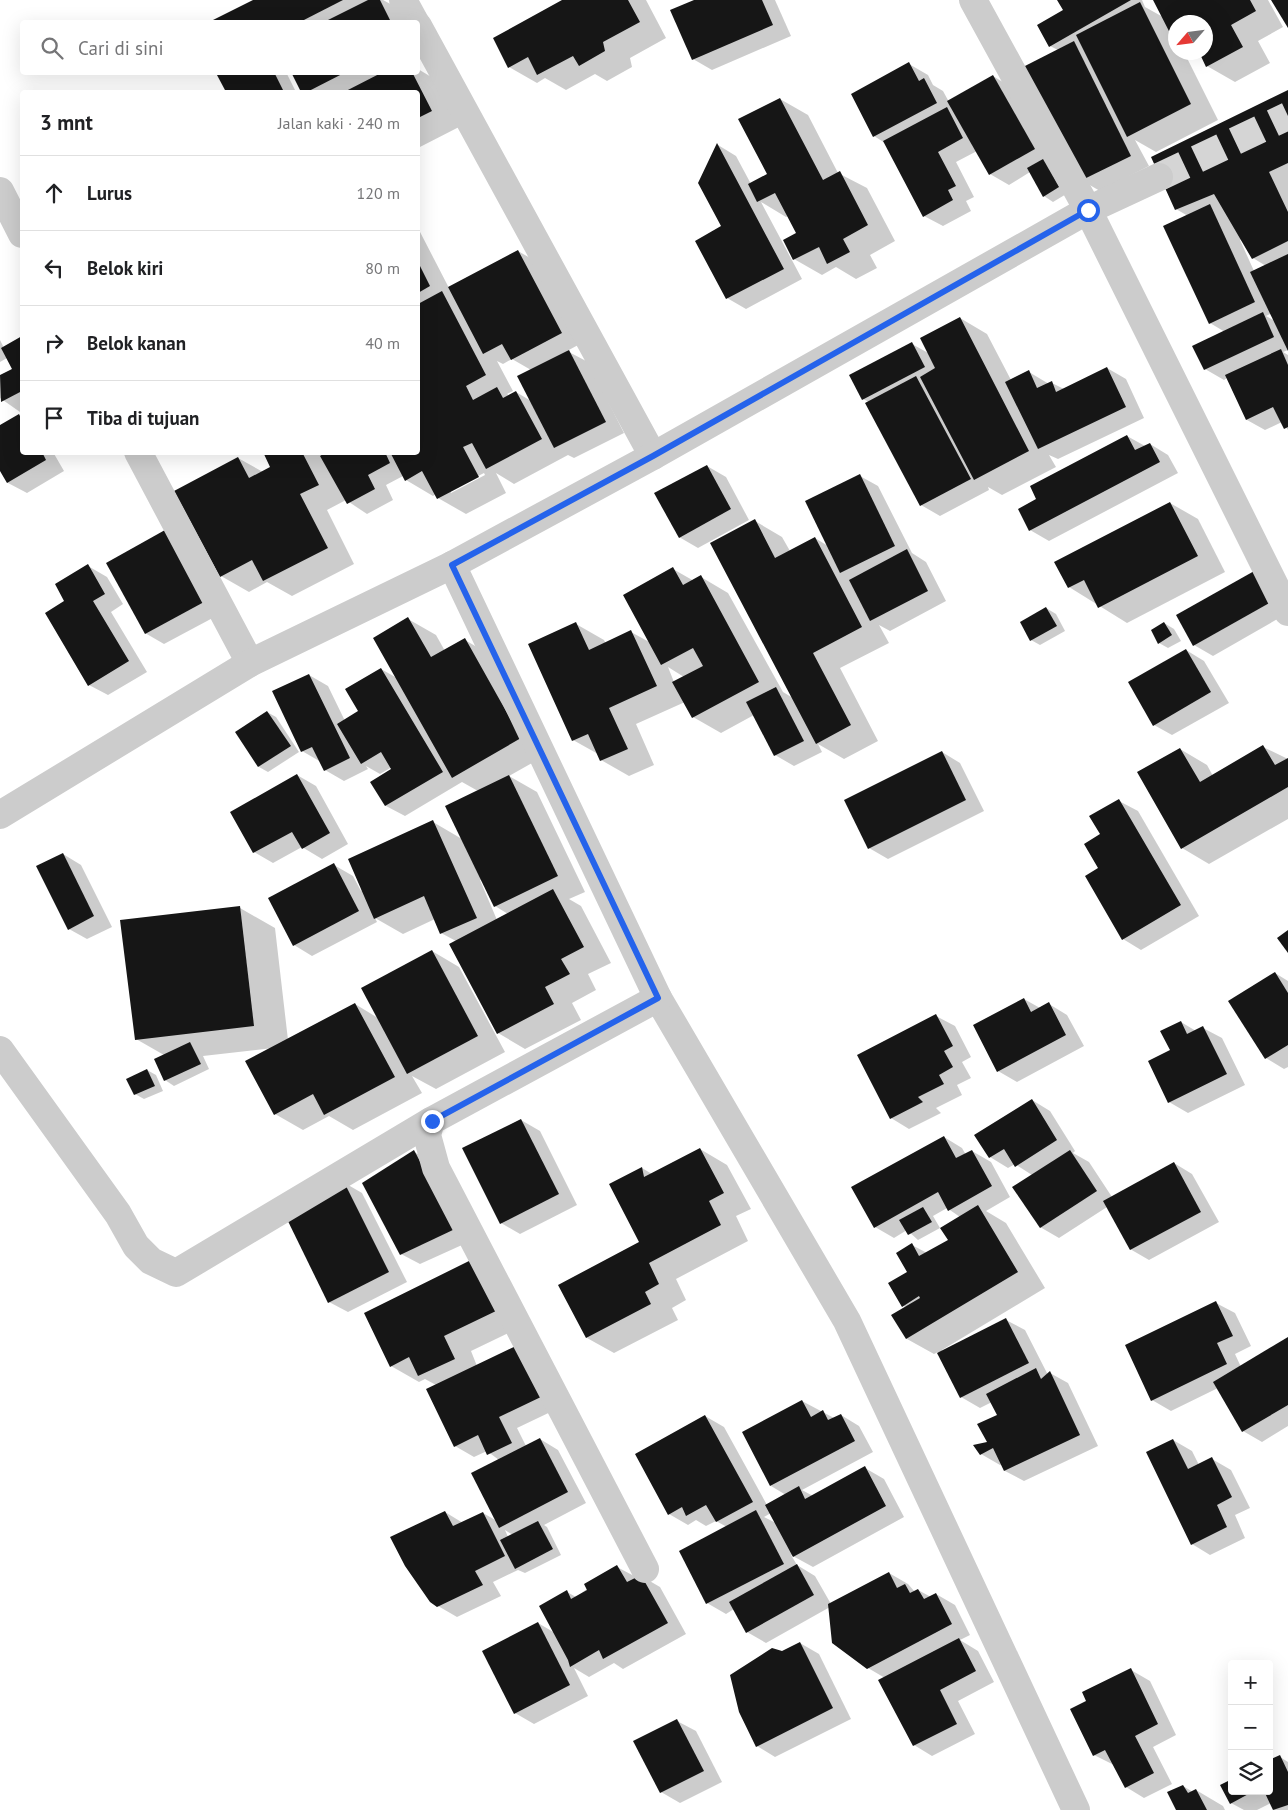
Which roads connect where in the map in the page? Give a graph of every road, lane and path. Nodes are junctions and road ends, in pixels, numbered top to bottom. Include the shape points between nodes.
1 (403, 0) edge
2 (973, 0) edge
3 (414, 20) edge
4 (420, 30) edge
5 (1160, 177) tunnel mouth
6 (0, 192) edge
7 (1088, 210) junction
8 (20, 230) edge
9 (140, 455) edge
10 (653, 456) junction
11 (452, 565) junction
12 (1288, 612) edge
13 (250, 663) junction
14 (0, 815) edge
15 (658, 998) junction
16 (0, 1050) edge
17 (432, 1121) junction
18 (645, 1569) dead end
19 (1076, 1810) edge

1 - 3 street
2 - 7 street
4 - 10 street
5 - 7 street
6 - 8 street
7 - 10 street
7 - 12 street
9 - 13 street
10 - 11 street
11 - 13 street
11 - 15 street
13 - 14 street
15 - 17 street
15 - 19 street via 847,1321
16 - 17 street via 118,1214 136,1246 151,1261 176,1273
17 - 18 street via 427,1135 436,1168

